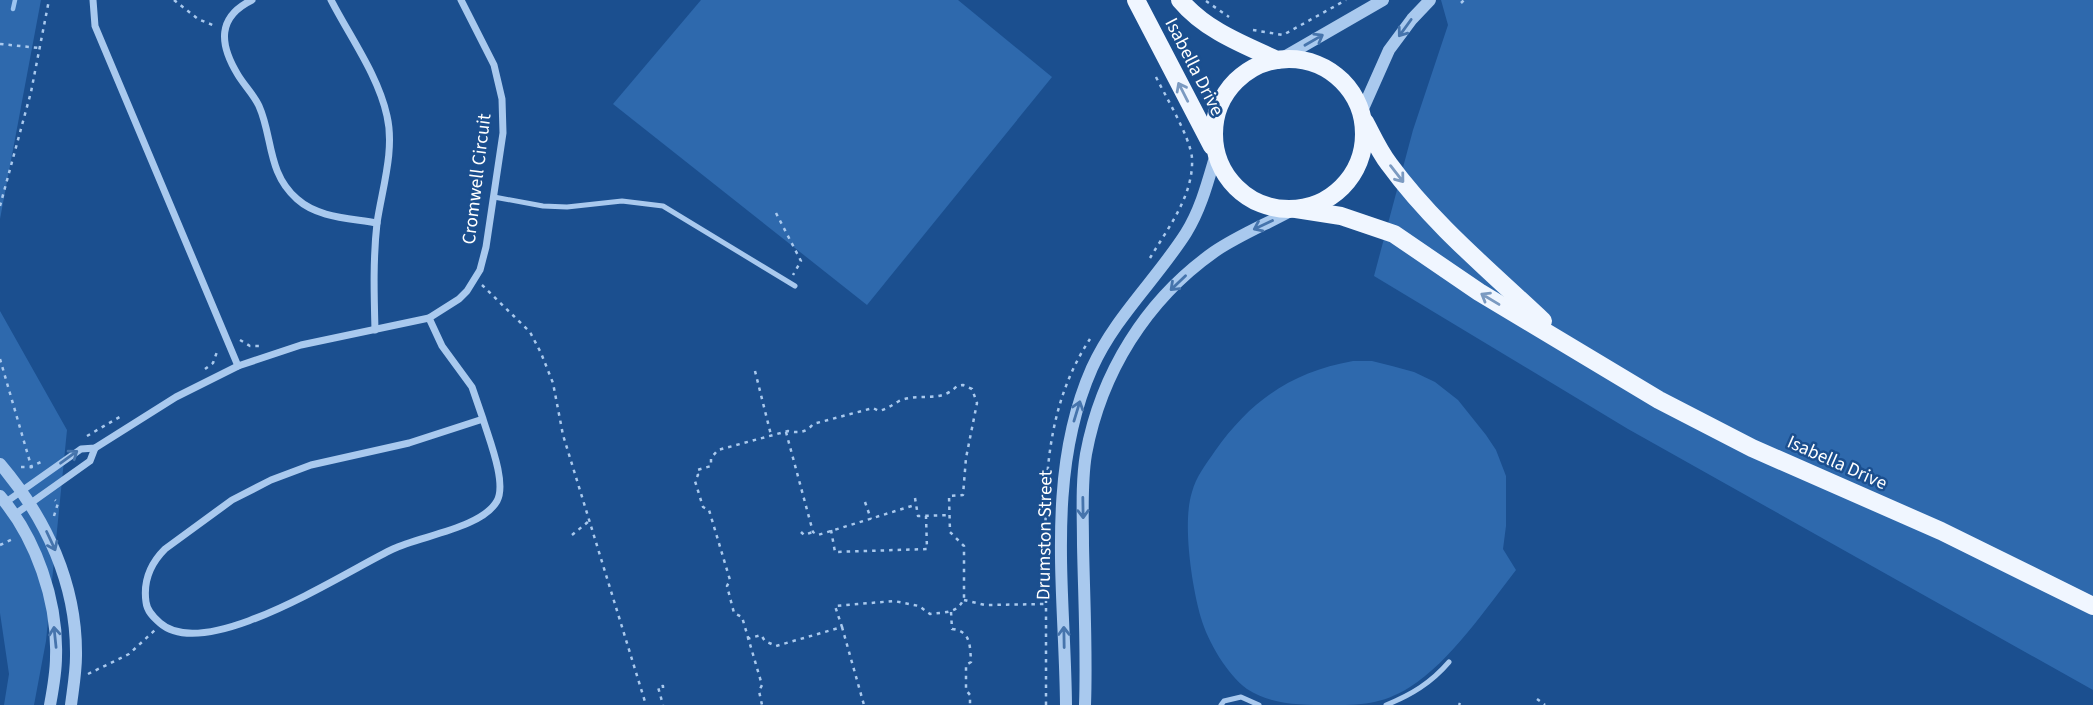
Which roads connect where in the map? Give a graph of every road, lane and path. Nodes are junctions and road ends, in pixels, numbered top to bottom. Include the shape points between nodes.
1 (49, 0) edge
2 (93, 0) edge
3 (174, 0) edge
4 (252, 0) edge
5 (331, 0) edge
6 (461, 0) edge
7 (1136, 0) edge
8 (1180, 0) edge
9 (1205, 0) edge
10 (1346, 0) edge
11 (1383, 0) edge
12 (1430, 0) edge
13 (1233, 20) dead end
14 (225, 30) junction
15 (1250, 30) dead end
16 (0, 44) edge
17 (40, 48) junction
18 (1278, 60) junction
19 (1149, 63) dead end
20 (1361, 114) junction
21 (1216, 153) junction
22 (494, 197) junction
23 (0, 206) edge
24 (1295, 209) junction
25 (776, 213) dead end
26 (377, 223) junction
27 (1149, 259) dead end
28 (481, 284) dead end
29 (792, 284) joint
30 (429, 318) junction
31 (375, 330) junction
32 (1096, 330) dead end
33 (237, 335) dead end
34 (217, 343) dead end
35 (270, 343) dead end
36 (1570, 346) junction
37 (0, 359) edge
38 (1076, 360) dead end
39 (238, 366) junction
40 (755, 371) dead end
41 (196, 374) dead end
42 (125, 414) dead end
43 (483, 419) junction
44 (786, 432) junction
45 (771, 436) junction
46 (77, 442) dead end
47 (95, 448) junction
48 (40, 463) dead end
49 (0, 464) edge
50 (16, 464) dead end
51 (30, 467) junction
52 (22, 490) junction
53 (915, 498) dead end
54 (3, 499) edge
55 (865, 502) dead end
56 (30, 504) junction
57 (915, 505) junction
58 (14, 515) junction
59 (950, 515) junction
60 (926, 516) junction
61 (871, 519) junction
62 (589, 521) junction
63 (831, 530) junction
64 (801, 532) dead end
65 (813, 532) junction
66 (572, 535) dead end
67 (1046, 573) dead end
68 (964, 600) junction
69 (1046, 604) junction
70 (2093, 606) edge
71 (951, 612) junction
72 (160, 624) junction
73 (842, 627) junction
74 (747, 639) junction
75 (1450, 662) dead end
76 (85, 674) dead end
77 (663, 688) dead end
78 (1537, 699) dead end
79 (50, 705) edge
80 (71, 705) edge
81 (646, 705) edge
82 (663, 705) edge
83 (762, 705) edge
84 (864, 705) edge
85 (970, 705) edge
86 (1046, 705) edge
87 (1066, 705) edge
88 (1085, 705) edge
89 (1221, 705) edge
90 (1259, 705) edge
91 (1386, 705) edge
92 (1545, 705) edge

1 - 17 path
2 - 39 street via 95,26
3 - 14 path via 198,19
4 - 14 street via 238,6
5 - 26 street via 381,93 388,119 389,146
6 - 22 street, Cromwell Circuit via 494,65 502,99 503,133
21 -> 7 main road, Isabella Drive
8 - 18 main road, Isabella Drive via 1228,38
9 - 13 path
10 - 15 path via 1283,35
18 -> 11 street
12 -> 20 street via 1388,50
14 - 26 street via 236,73 259,106 282,182 316,211
16 - 17 path
17 - 23 path
18 - 20 main road via 1309,62 1332,73 1350,92
18 - 21 main road via 1247,72 1228,90 1216,114
19 - 27 path via 1192,157 1185,195
20 - 24 main road via 1361,154 1350,178 1332,196
20 -> 36 main road, Isabella Drive via 1387,162 1417,199
21 - 24 main road via 1227,178 1247,197 1270,207
87 -> 21 street, Drumston Street via 1061,502 1065,456 1076,411 1112,330 1187,231
22 - 29 lane via 542,206 622,201 663,206
22 - 30 street, Cromwell Circuit via 480,270 459,299
36 -> 24 main road, Isabella Drive via 1394,234 1341,216
24 -> 88 street, Drumston Street via 1244,234 1189,271 1144,320 1110,376 1086,456
25 - 29 path via 801,261
26 - 31 street
28 - 62 path via 522,323 541,353
30 - 31 street, Cromwell Circuit
30 - 43 street via 442,346 472,387
31 - 39 street, Cromwell Circuit via 301,345
32 - 38 path
33 - 35 path via 250,346
34 - 41 path via 213,363
36 - 70 main road, Isabella Drive via 1659,400 1752,448 1941,531
37 - 51 path
39 - 47 street, Cromwell Circuit via 176,397
40 - 45 path
42 - 46 path
43 - 72 street via 409,443 311,465 232,500 165,548 148,573 145,603
43 - 72 street via 501,484 498,500 488,513 394,549 349,575 235,627 179,633
44 - 45 path
44 - 59 path via 796,434 813,424 873,408 879,411 918,396 951,392 957,386 968,387 977,403 964,495 949,496
44 - 65 path
45 - 74 path via 718,450 711,466 697,470 695,481 703,507 709,510 730,580 727,586 734,613 742,617
52 -> 47 street, Cromwell Circuit via 81,449
47 - 56 street, Cromwell Circuit via 90,461
48 - 51 path
49 - 52 street
50 - 51 path
52 - 54 street, Cromwell Circuit
52 - 56 street
53 - 57 path
54 - 58 street
55 - 61 path
56 - 58 street, Cromwell Circuit
56 -> 80 street via 55,549 72,608 76,657
57 - 60 path via 918,516
57 - 61 path
79 -> 58 street via 57,656 52,611 36,558
59 - 60 path
59 - 68 path via 950,532 964,546
60 - 63 path via 927,549 835,552
61 - 63 path
62 - 66 path
62 - 81 path
63 - 65 path via 818,535
64 - 65 path
67 - 69 path
68 - 69 path via 985,605
68 - 71 path
69 - 86 path
71 - 73 path via 930,614 919,606 894,601 835,606
71 - 85 path via 952,629 966,634 970,641 965,691
72 - 76 path via 130,654
73 - 74 path via 776,646 761,635
73 - 84 path
74 - 83 path via 762,685
75 - 91 lane via 1411,695
77 - 82 path via 659,687
78 - 92 path
89 - 90 lane via 1241,698

